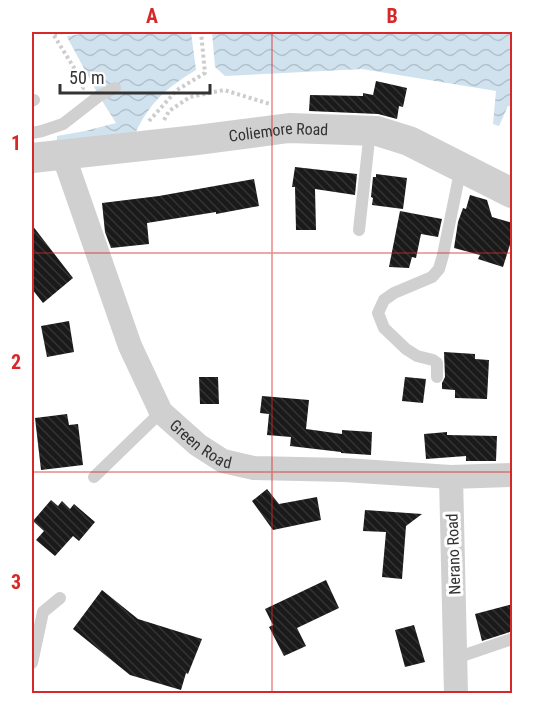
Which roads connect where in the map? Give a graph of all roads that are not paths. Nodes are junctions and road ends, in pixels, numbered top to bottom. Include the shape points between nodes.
1 (115, 88) dead end
2 (370, 131) junction
3 (32, 133) edge
4 (63, 154) junction
5 (32, 158) edge
6 (461, 166) junction
7 (513, 193) edge
8 (359, 231) dead end
9 (437, 377) dead end
10 (161, 412) junction
11 (513, 475) edge
12 (94, 477) dead end
13 (451, 477) junction
14 (60, 598) dead end
15 (513, 639) edge
16 (456, 658) junction
17 (32, 663) edge
18 (456, 693) edge

1 - 3 lane via 63,124
2 - 4 street, Coliemore Road via 289,128
2 - 6 street, Coliemore Road via 409,141
2 - 8 lane
4 - 5 street, Coliemore Road
4 - 10 street, Green Road via 130,346
6 - 7 street, Coliemore Road
6 - 9 lane via 439,269 432,278 384,300 378,313 384,328 406,349 437,363
10 - 12 lane
10 - 13 street, Green Road via 223,461 254,468
11 - 13 street
13 - 16 street, Nerano Road
14 - 17 lane via 43,612
15 - 16 lane
16 - 18 street, Nerano Road

